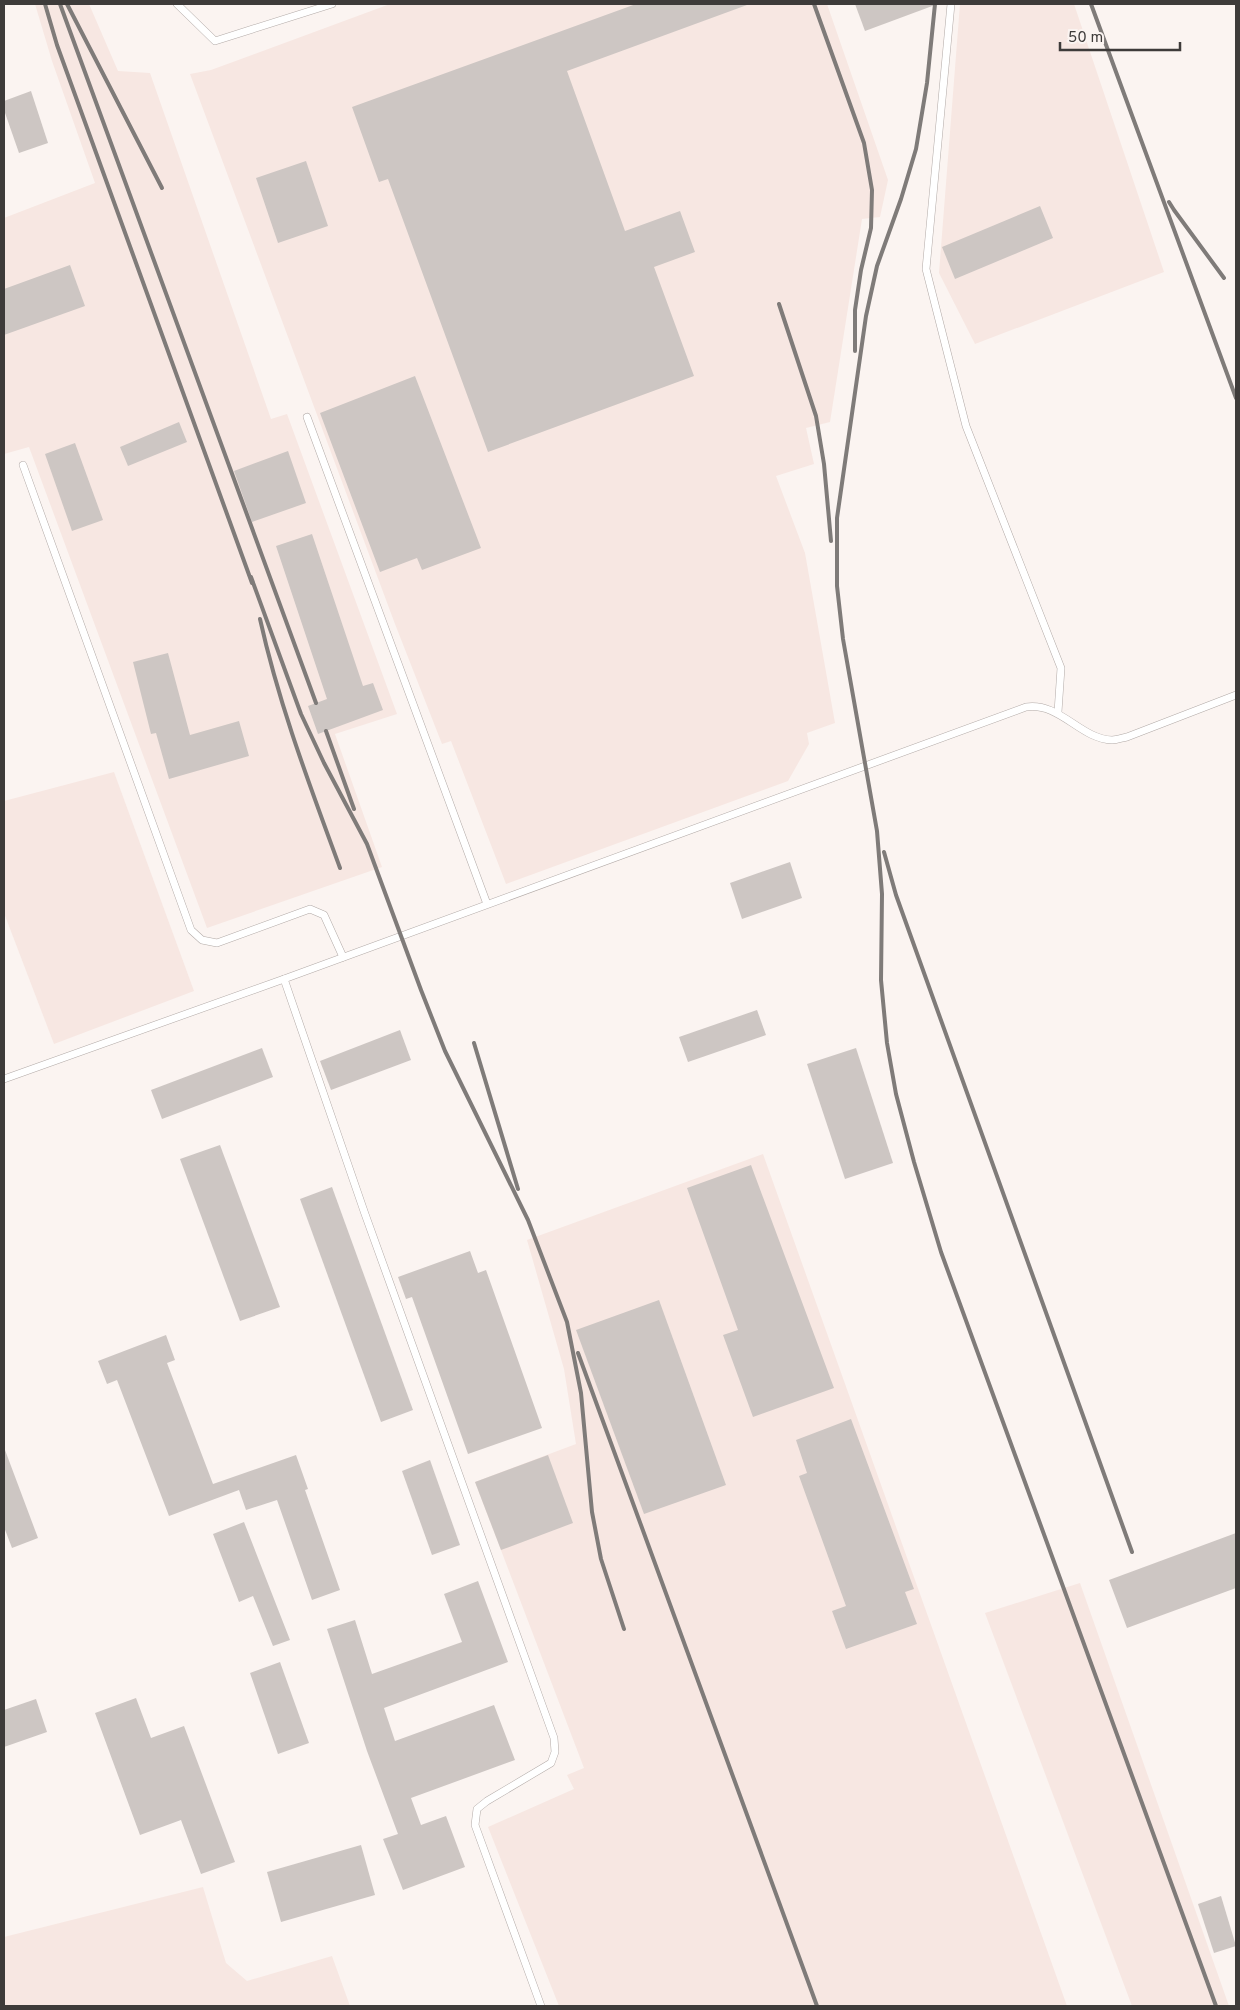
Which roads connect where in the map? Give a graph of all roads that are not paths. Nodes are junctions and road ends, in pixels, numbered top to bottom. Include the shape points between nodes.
1 (177, 4) edge
2 (332, 4) edge
3 (951, 4) edge
4 (307, 417) dead end
5 (23, 465) dead end
6 (1236, 695) edge
7 (1058, 712) junction
8 (487, 904) junction
9 (343, 957) junction
10 (284, 979) junction
11 (4, 1079) edge
12 (541, 2006) edge

1 - 2 lane via 215,41
3 - 7 lane via 926,269 966,426 1061,668
4 - 8 lane
5 - 9 lane via 191,930 202,940 217,943 310,908 324,914
6 - 7 lane via 1112,740 1097,736
7 - 8 lane via 1026,707
8 - 9 lane
9 - 10 lane
10 - 11 lane
10 - 12 lane via 554,1738 555,1752 551,1763 487,1800 477,1809 475,1825

